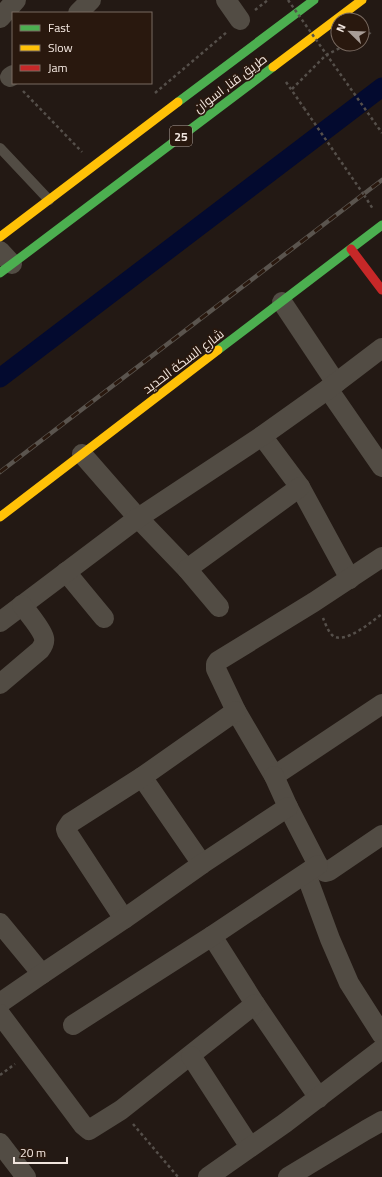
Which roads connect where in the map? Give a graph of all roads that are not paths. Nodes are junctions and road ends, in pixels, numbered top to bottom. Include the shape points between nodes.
1 (16, 0) edge
2 (91, 0) edge
3 (226, 0) edge
4 (314, 0) edge
5 (362, 0) edge
6 (79, 12) edge
7 (0, 18) edge
8 (240, 20) road end
9 (0, 148) edge
10 (52, 203) junction
11 (382, 225) edge
12 (7, 249) edge
13 (351, 249) junction
14 (382, 290) edge
15 (282, 302) junction
16 (382, 348) edge
17 (332, 386) junction
18 (262, 436) junction
19 (82, 454) junction
20 (382, 467) edge
21 (300, 487) junction
22 (0, 517) edge
23 (138, 518) junction
24 (382, 557) edge
25 (187, 569) junction
26 (66, 572) junction
27 (350, 579) junction
28 (22, 605) junction
29 (219, 607) dead end
30 (104, 618) dead end
31 (0, 622) edge
32 (0, 684) edge
33 (382, 704) edge
34 (236, 711) junction
35 (274, 776) junction
36 (142, 778) junction
37 (288, 807) junction
38 (382, 835) edge
39 (202, 864) junction
40 (312, 870) junction
41 (124, 919) junction
42 (0, 923) edge
43 (212, 936) junction
44 (42, 974) junction
45 (0, 1003) edge
46 (255, 1004) junction
47 (0, 1014) edge
48 (73, 1026) dead end
49 (382, 1035) edge
50 (382, 1049) edge
51 (191, 1056) junction
52 (319, 1098) junction
53 (382, 1121) edge
54 (0, 1143) edge
55 (250, 1147) junction
56 (26, 1177) edge
57 (208, 1177) edge
58 (288, 1177) edge

1 - 7 street
2 - 6 street
3 - 8 street
4 - 10 main road, طريق قنا, اسوان / 25 via 96,165
5 - 12 main road, طريق قنا, اسوان / 25 via 66,218
9 - 10 lane
10 - 12 main road, طريق قنا, اسوان / 25
11 - 13 main road, شارع السكة الحديد via 373,236
13 - 14 main road
13 - 15 main road, شارع السكة الحديد
15 - 17 street
15 - 19 main road, شارع السكة الحديد
16 - 17 street
17 - 18 street
17 - 20 street
18 - 21 street
18 - 23 street
19 - 22 main road, شارع السكة الحديد
19 - 23 street
21 - 25 street
21 - 27 street
23 - 25 street
23 - 26 street
24 - 27 street
25 - 29 street
26 - 28 street
26 - 30 street
27 - 34 street via 218,660 216,669
28 - 31 street
28 - 32 street via 42,633 44,645
33 - 35 street
34 - 35 street
34 - 36 street
35 - 37 street
36 - 39 street
36 - 41 street via 70,823 66,829
37 - 39 street
37 - 40 street
38 - 40 street via 329,871
39 - 41 street
40 - 43 street
40 - 49 street via 330,939 349,983
41 - 44 street
42 - 44 street
43 - 46 street
43 - 48 street
44 - 45 street
46 - 51 street
46 - 52 street
47 - 51 street via 89,1130 121,1110
50 - 52 street
51 - 55 street
52 - 55 street
53 - 58 street
54 - 56 street
55 - 57 street

